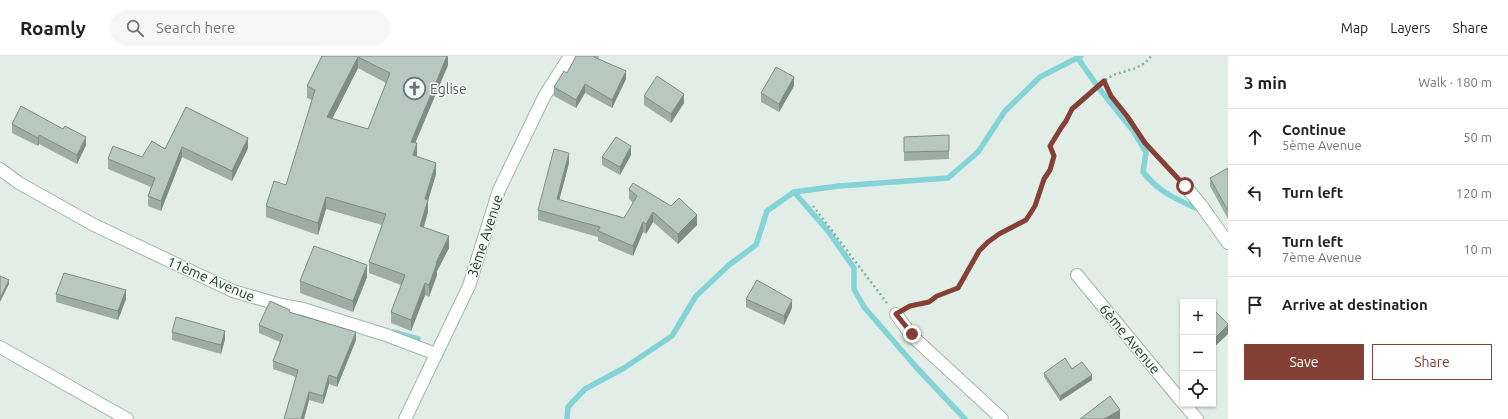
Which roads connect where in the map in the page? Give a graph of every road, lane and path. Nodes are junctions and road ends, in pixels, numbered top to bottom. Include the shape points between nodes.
1 (570, 56) edge
2 (1152, 56) edge
3 (1104, 81) junction
4 (0, 169) edge
5 (1185, 186) joint
6 (813, 206) dead end
7 (1228, 243) edge
8 (1077, 275) dead end
9 (896, 314) junction
10 (0, 347) edge
11 (436, 354) junction
12 (1180, 398) edge
13 (1187, 407) edge
14 (127, 419) edge
15 (405, 419) edge
16 (1002, 419) edge
17 (1196, 419) edge

1 - 11 street, 3ème Avenue via 545,94 500,190 469,286
2 - 3 path via 1136,68 1118,73
3 - 5 path via 1111,96 1145,143
3 - 9 path via 1072,109 1050,146 1054,156 1050,170 1044,179 1035,206 1026,220 999,234 979,251 958,288
4 - 11 street, 11ème Avenue via 19,183 94,225 232,291 302,309 386,335
5 - 7 street
6 - 9 path
8 - 12 street, 6ème Avenue
9 - 16 street via 912,334
10 - 14 street
11 - 15 street, 3ème Avenue
13 - 17 street, 6ème Avenue

